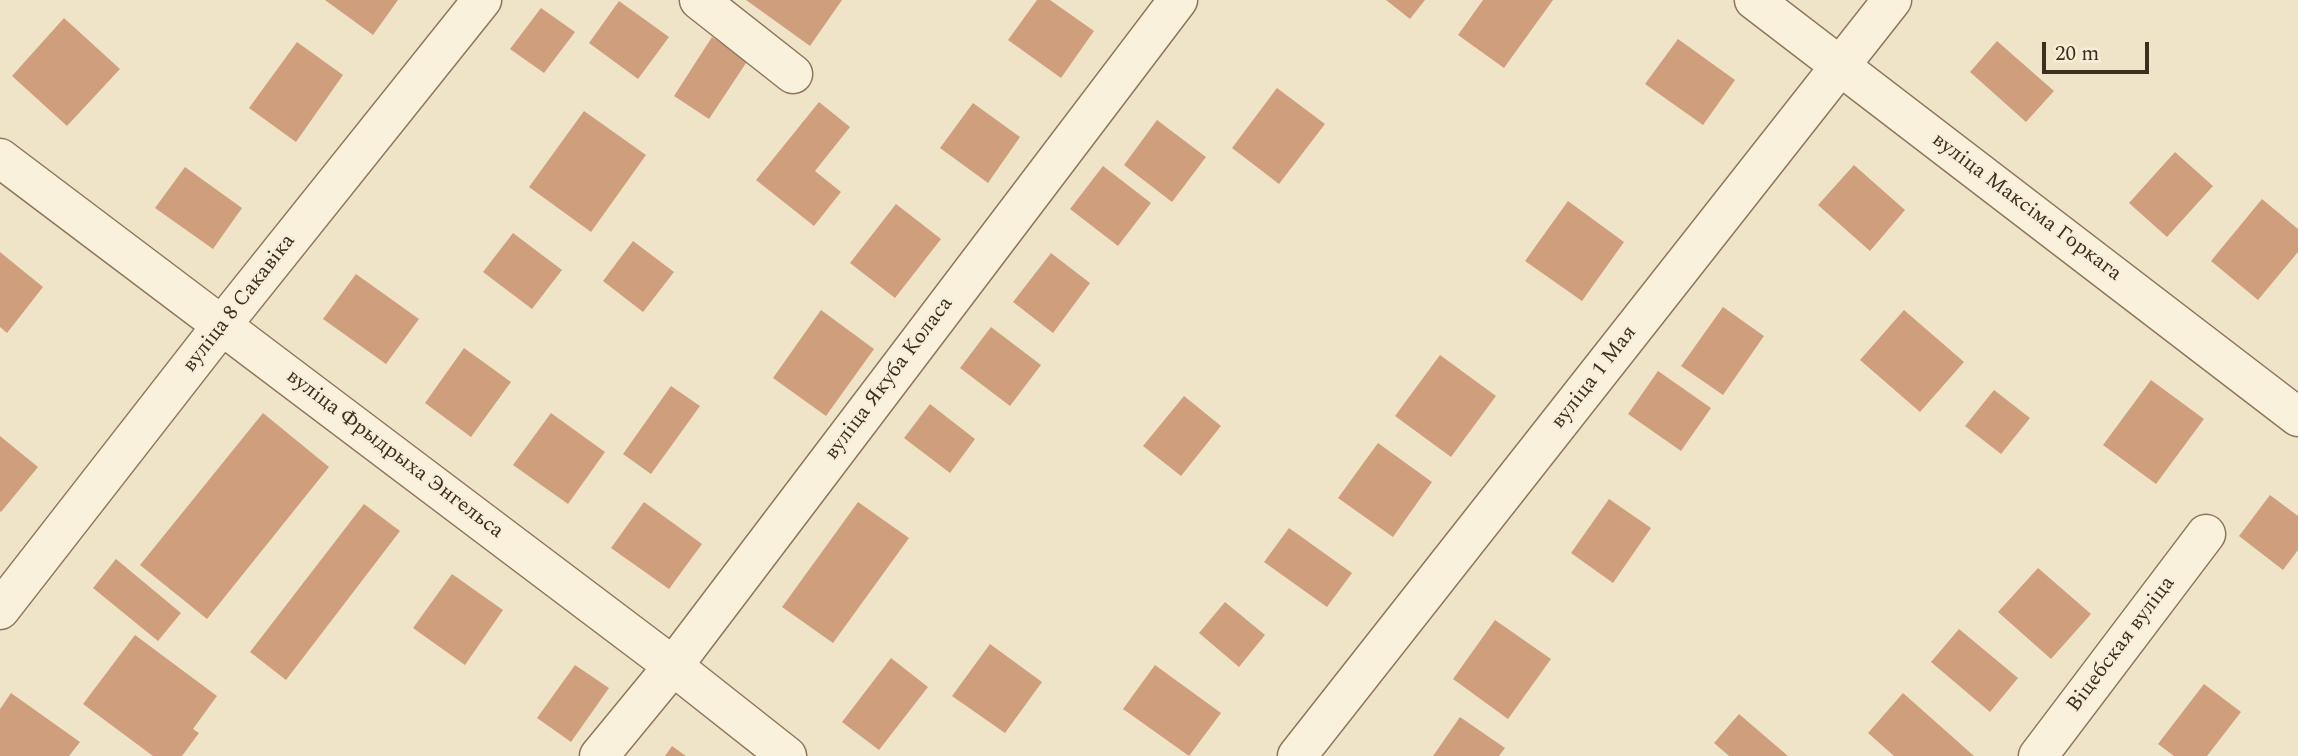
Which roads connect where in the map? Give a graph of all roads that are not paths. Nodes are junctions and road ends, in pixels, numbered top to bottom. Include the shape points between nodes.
1 (482, 0) edge
2 (699, 0) edge
3 (1178, 0) edge
4 (1754, 0) edge
5 (1892, 0) edge
6 (1841, 67) junction
7 (793, 74) dead end
8 (0, 158) edge
9 (222, 325) junction
10 (2298, 417) edge
11 (2206, 534) dead end
12 (0, 610) edge
13 (673, 666) junction
14 (599, 756) edge
15 (787, 756) edge
16 (1297, 756) edge
17 (2038, 756) edge

1 - 9 street, вуліца 8 Сакавіка
2 - 7 street
3 - 13 street, вуліца Якуба Коласа
4 - 6 street, вуліца Максіма Горкага
5 - 6 street, вуліца 1 Мая
6 - 10 street, вуліца Максіма Горкага
6 - 16 street, вуліца 1 Мая
8 - 9 street, вуліца Фрыдрыха Энгельса
9 - 12 street, вуліца 8 Сакавіка
9 - 13 street, вуліца Фрыдрыха Энгельса
11 - 17 street, Віцебская вуліца
13 - 14 street, вуліца Якуба Коласа
13 - 15 street, вуліца Фрыдрыха Энгельса

